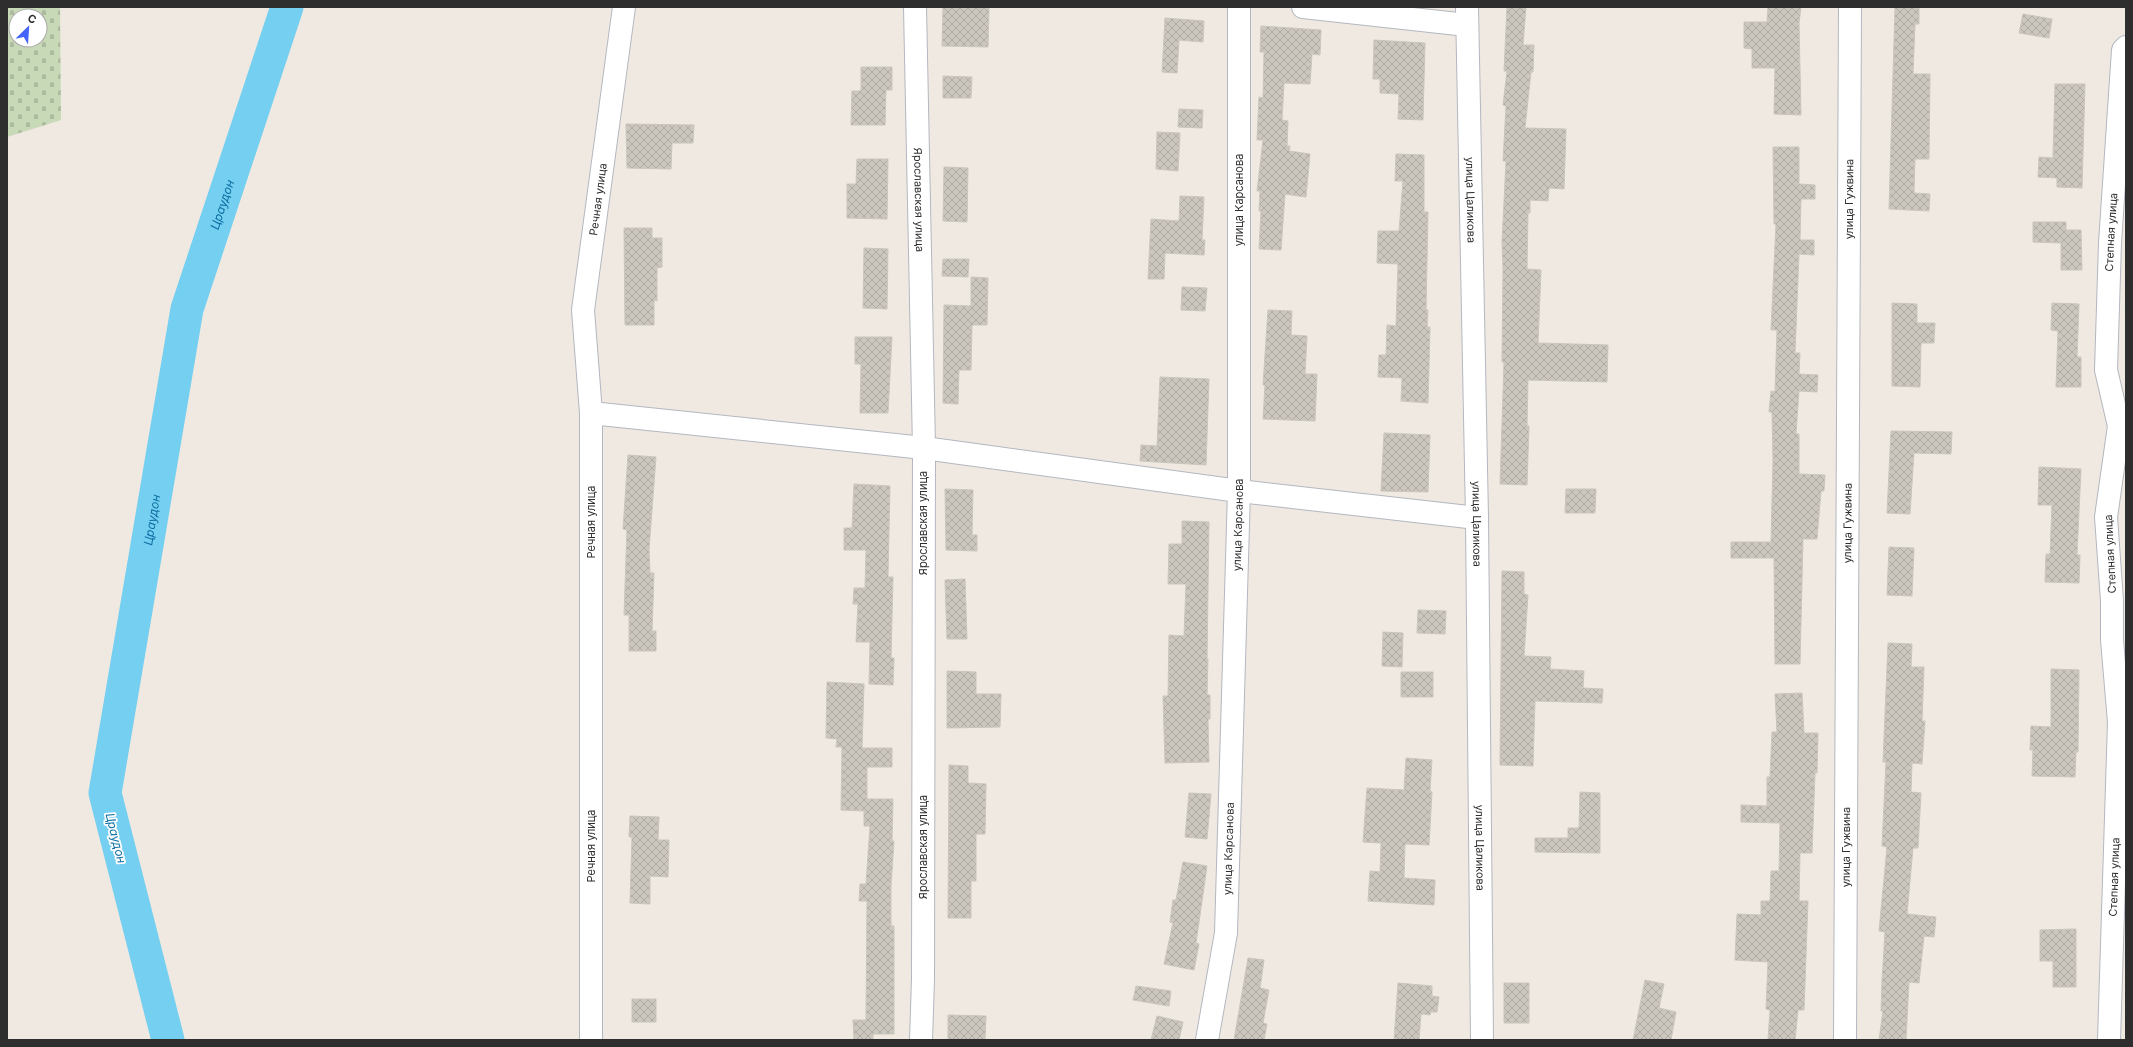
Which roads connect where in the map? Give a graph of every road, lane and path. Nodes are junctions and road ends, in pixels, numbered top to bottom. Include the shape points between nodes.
1 (624, 7) edge
2 (915, 7) edge
3 (1239, 7) edge
4 (1303, 7) edge
5 (1850, 7) edge
6 (1467, 16) edge
7 (2126, 47) edge
8 (591, 413) junction
9 (2122, 428) edge
10 (924, 448) junction
11 (1239, 491) junction
12 (1477, 518) junction
13 (2122, 724) edge
14 (2118, 997) edge
15 (591, 1040) edge
16 (921, 1040) edge
17 (1207, 1040) edge
18 (1482, 1040) edge
19 (1845, 1040) edge
20 (2109, 1040) edge

1 - 8 street, Речная улица via 583,310
2 - 10 street, Ярославская улица
3 - 11 street, улица Карсанова
4 - 6 street
5 - 19 street, улица Гужвина
6 - 12 street, улица Цаликова
7 - 9 street, Степная улица via 2123,50 2110,243 2106,370
8 - 10 street
8 - 15 street, Речная улица
9 - 13 street, Степная улица via 2106,517 2112,640
10 - 11 street
10 - 16 street, Ярославская улица
11 - 12 street
11 - 17 street, улица Карсанова via 1226,933
12 - 18 street, улица Цаликова
13 - 14 street, Степная улица
14 - 20 street, Степная улица

